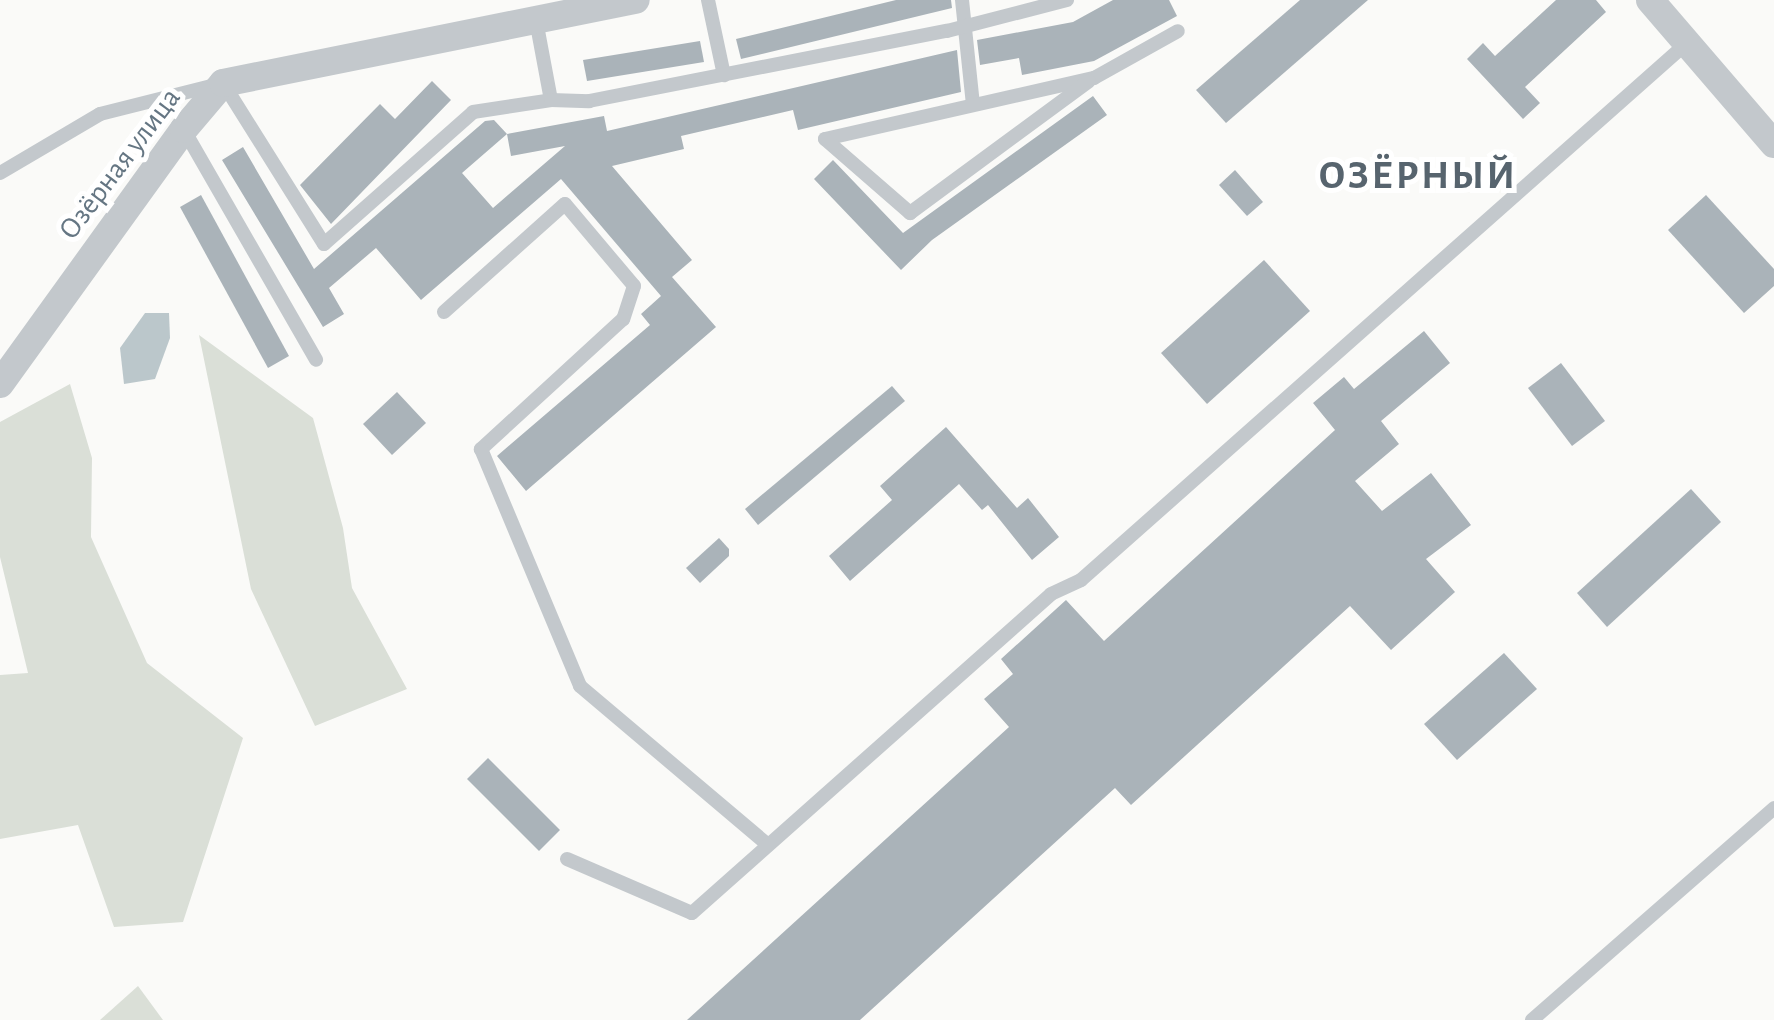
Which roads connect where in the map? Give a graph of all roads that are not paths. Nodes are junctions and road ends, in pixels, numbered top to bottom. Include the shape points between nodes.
1 (636, 0) edge
2 (708, 0) edge
3 (962, 0) edge
4 (1067, 0) edge
5 (1650, 0) edge
6 (536, 20) junction
7 (963, 27) junction
8 (1178, 32) dead end
9 (1687, 43) junction
10 (724, 75) junction
11 (1094, 78) junction
12 (223, 83) junction
13 (551, 100) junction
14 (973, 104) junction
15 (184, 129) junction
16 (1774, 144) edge
17 (0, 172) edge
18 (444, 312) dead end
19 (316, 360) dead end
20 (0, 384) edge
21 (1774, 808) edge
22 (768, 844) junction
23 (566, 859) dead end
24 (1532, 1020) edge

1 - 6 street, Озёрная улица
2 - 10 lane
3 - 7 lane
4 - 7 lane
5 - 9 street
6 - 12 street, Озёрная улица
6 - 13 lane
7 - 10 lane
7 - 14 lane
8 - 11 lane
9 - 16 street
9 - 22 lane via 1080,580 1050,594
10 - 13 lane via 590,101
11 - 14 lane
11 - 14 lane via 910,214 825,138
12 - 13 lane via 324,244 472,112
12 - 15 street, Озёрная улица
12 - 17 lane via 100,114
15 - 19 lane
15 - 20 street, Озёрная улица
18 - 22 lane via 565,204 634,286 623,319 481,449 580,686
21 - 24 lane
22 - 23 lane via 692,913

